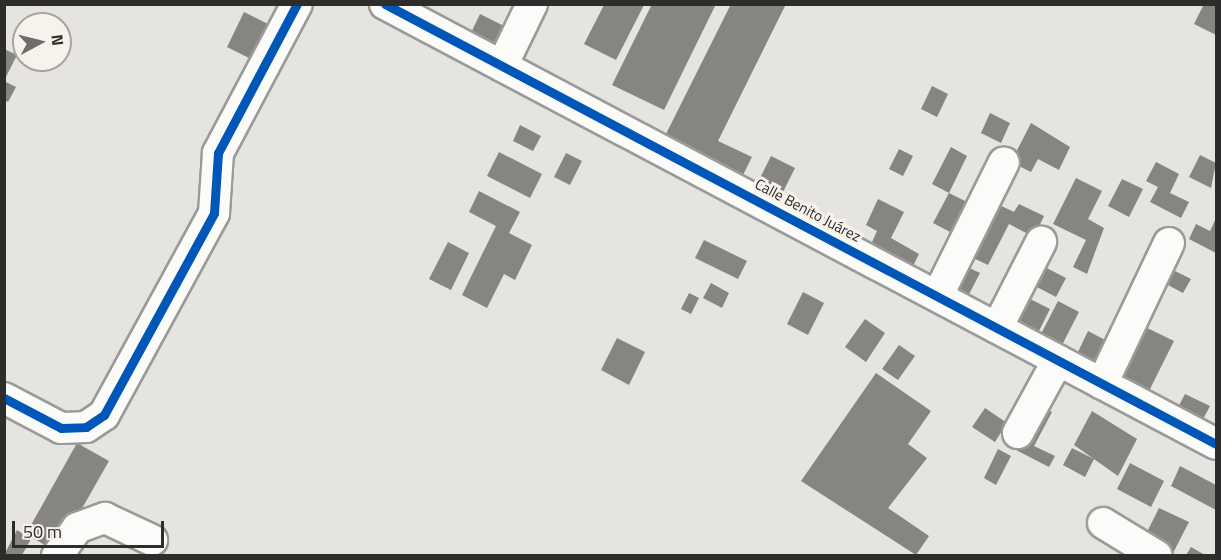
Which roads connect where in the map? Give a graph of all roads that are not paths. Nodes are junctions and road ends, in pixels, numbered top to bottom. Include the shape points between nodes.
1 (297, 4) edge
2 (385, 4) edge
3 (532, 4) edge
4 (502, 66) junction
5 (1004, 162) dead end
6 (1041, 242) dead end
7 (1169, 243) dead end
8 (938, 295) junction
9 (997, 327) junction
10 (1059, 360) junction
11 (1102, 384) junction
12 (4, 398) edge
13 (1018, 433) dead end
14 (1216, 444) edge
15 (1103, 523) dead end
16 (152, 540) dead end
17 (57, 555) edge
18 (1158, 555) edge

1 - 12 street via 218,153 214,213 104,415 86,428 61,428
2 - 4 street, Calle Benito Juárez
3 - 4 street
4 - 8 street, Calle Benito Juárez
5 - 8 street
6 - 9 street
7 - 11 street
8 - 9 street, Calle Benito Juárez
9 - 10 street, Calle Benito Juárez
10 - 11 street, Calle Benito Juárez
10 - 13 street
11 - 14 street, Calle Benito Juárez
15 - 18 street
16 - 17 street via 105,518 77,528

